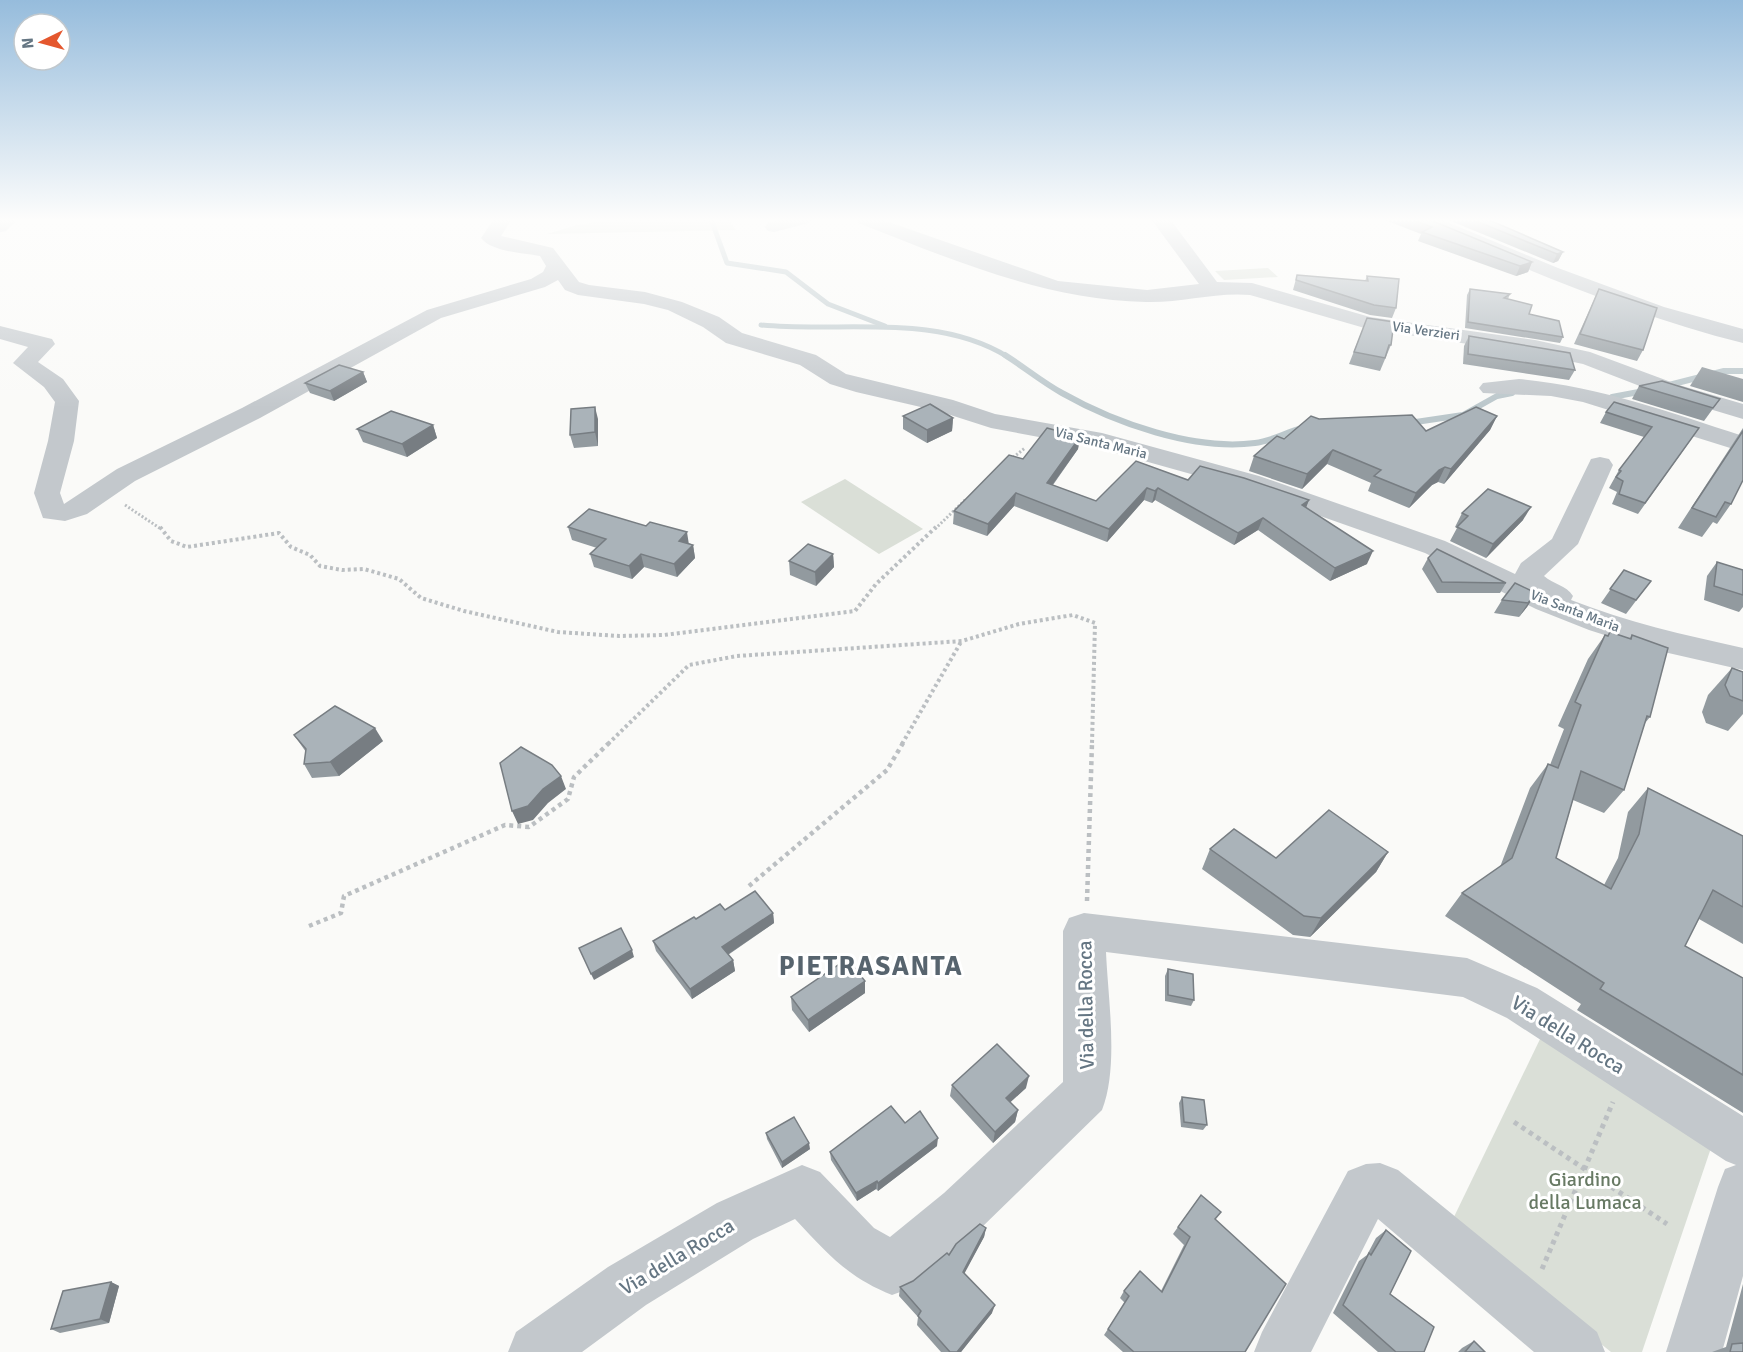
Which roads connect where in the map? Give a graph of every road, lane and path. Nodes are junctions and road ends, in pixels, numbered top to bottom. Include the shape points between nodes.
1 (540, 282) edge
2 (569, 282) edge
3 (1039, 282) edge
4 (1207, 282) edge
5 (1579, 282) edge
6 (1212, 289) junction
7 (0, 332) edge
8 (1743, 336) edge
9 (1491, 388) dead end
10 (1743, 412) edge
11 (1050, 430) junction
12 (1743, 444) edge
13 (1003, 465) edge
14 (1600, 465) dead end
15 (100, 492) junction
16 (971, 494) edge
17 (1600, 623) junction
18 (962, 641) junction
19 (1743, 658) edge
20 (749, 886) dead end
21 (309, 926) dead end
22 (1084, 931) junction
23 (1625, 1070) junction
24 (1514, 1122) dead end
25 (1743, 1144) edge
26 (1583, 1168) junction
27 (1743, 1187) edge
28 (1667, 1224) dead end
29 (1539, 1278) dead end
30 (536, 1352) edge
31 (1282, 1352) edge
32 (1577, 1352) edge
33 (1694, 1352) edge

1 - 15 street via 434,314
2 - 11 street, Via Santa Maria via 585,291 675,306 711,321 734,338 808,360 838,379 945,405 991,422
3 - 6 street, Via Verzieri via 1147,296
4 - 6 street
5 - 8 street
6 - 10 street, Via Verzieri via 1252,289 1368,323 1535,347 1590,359
7 - 15 street via 44,344 24,363 55,384 67,401 47,493 52,512 77,508
9 - 12 street via 1509,386 1575,394
11 - 13 path
11 - 17 street, Via Santa Maria via 1273,490 1435,547 1547,602
14 - 17 street via 1564,544 1531,570 1528,578
15 - 16 path via 159,526 171,541 187,547 279,533 291,547 310,555 320,566 364,569 399,579 421,598 453,608 558,632 619,636 664,635 855,611 876,584
17 - 19 street, Via Santa Maria
18 - 20 path via 887,770
18 - 21 path via 737,656 689,665 574,777 568,799 529,827 505,825 344,896 341,913
18 - 22 path via 1019,624 1073,615 1095,623
22 - 23 street, Via della Rocca via 1467,978 1522,1003
22 - 30 street, Via della Rocca via 1088,1059 1085,1093 970,1203 892,1269 856,1246 802,1190 735,1221 627,1286
23 - 25 street, Via della Rocca
23 - 26 path
24 - 26 path
26 - 28 path
26 - 29 path
27 - 33 street
31 - 32 street via 1366,1189 1380,1188

